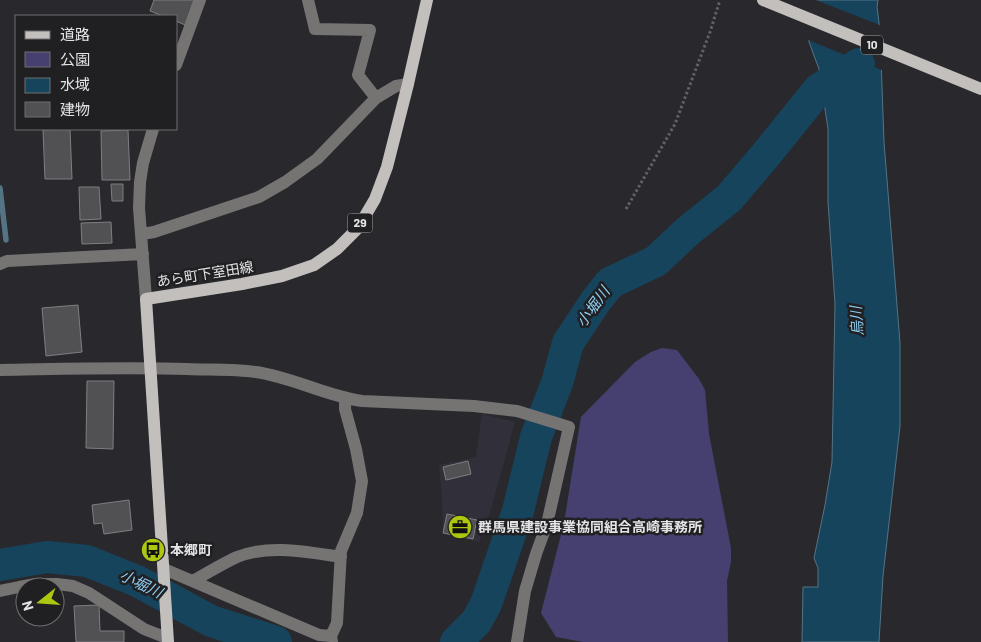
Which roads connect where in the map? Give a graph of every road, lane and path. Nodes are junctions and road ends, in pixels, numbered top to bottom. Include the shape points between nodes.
1 (200, 0) edge
2 (308, 0) edge
3 (427, 0) edge
4 (720, 0) edge
5 (763, 0) edge
6 (178, 60) edge
7 (408, 84) junction
8 (981, 89) edge
9 (376, 98) junction
10 (153, 130) edge
11 (626, 209) dead end
12 (142, 234) junction
13 (143, 254) junction
14 (0, 264) edge
15 (146, 299) junction
16 (150, 368) junction
17 (0, 370) edge
18 (345, 399) junction
19 (341, 557) junction
20 (164, 574) junction
21 (193, 581) junction
22 (0, 591) edge
23 (167, 636) edge
24 (332, 639) edge
25 (517, 642) edge

1 - 6 street
2 - 9 street via 316,29 370,30 358,75
3 - 7 main road, あら町下室田線 / 29
4 - 11 path via 675,124
5 - 8 main road, 10
7 - 9 street via 396,86
7 - 15 main road, あら町下室田線 / 29 via 387,167 375,200 358,228 337,249 314,265 282,276
9 - 12 street via 317,159 265,194
10 - 12 street via 140,182
12 - 13 street
13 - 14 street via 7,261
13 - 15 street
15 - 16 main road, あら町下室田線
16 - 17 street
16 - 18 street via 256,372
16 - 20 main road, あら町下室田線
18 - 19 street via 362,481 357,514
18 - 25 street via 517,411 569,427 547,524 525,591
19 - 21 street via 294,550 264,551 238,557
19 - 24 street via 337,623
20 - 21 street
20 - 23 main road, あら町下室田線
21 - 24 street
22 - 23 street via 36,584 74,586 144,629

